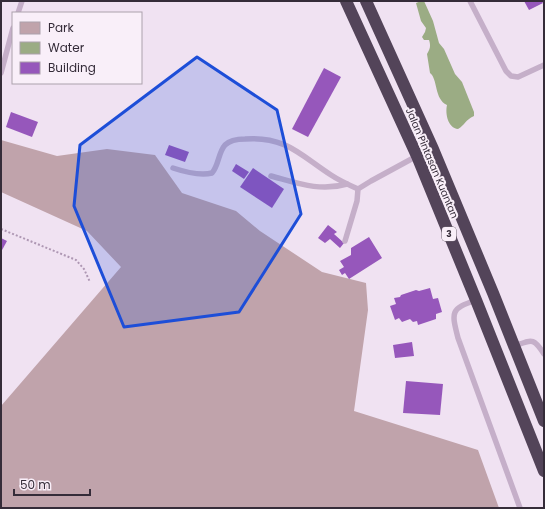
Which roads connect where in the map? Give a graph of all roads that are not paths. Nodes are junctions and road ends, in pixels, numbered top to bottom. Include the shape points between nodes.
1 (22, 1) edge
2 (346, 1) edge
3 (470, 1) edge
4 (368, 2) edge
5 (18, 12) edge
6 (12, 32) edge
7 (544, 65) edge
8 (1, 73) edge
9 (417, 156) junction
10 (173, 168) dead end
11 (271, 176) dead end
12 (347, 184) junction
13 (358, 189) junction
14 (345, 241) dead end
15 (476, 300) junction
16 (514, 346) junction
17 (544, 354) edge
18 (544, 421) edge
19 (544, 471) edge
20 (520, 508) edge

1 - 5 lane
2 - 9 highway, Jalan Pintasan Kuantan / 3
3 - 7 lane via 511,76 518,77
4 - 16 highway, Jalan Pintasan Kuantan / 3 via 433,149
6 - 8 lane
9 - 13 lane
9 - 15 highway, Jalan Pintasan Kuantan / 3
10 - 12 lane via 201,174 212,173 226,145 237,139 257,138 285,144
11 - 12 lane via 326,188
12 - 13 lane
13 - 14 lane
15 - 19 highway, Jalan Pintasan Kuantan / 3
15 - 20 lane via 455,310 455,326
16 - 17 lane via 535,342
16 - 18 highway, Jalan Pintasan Kuantan / 3

